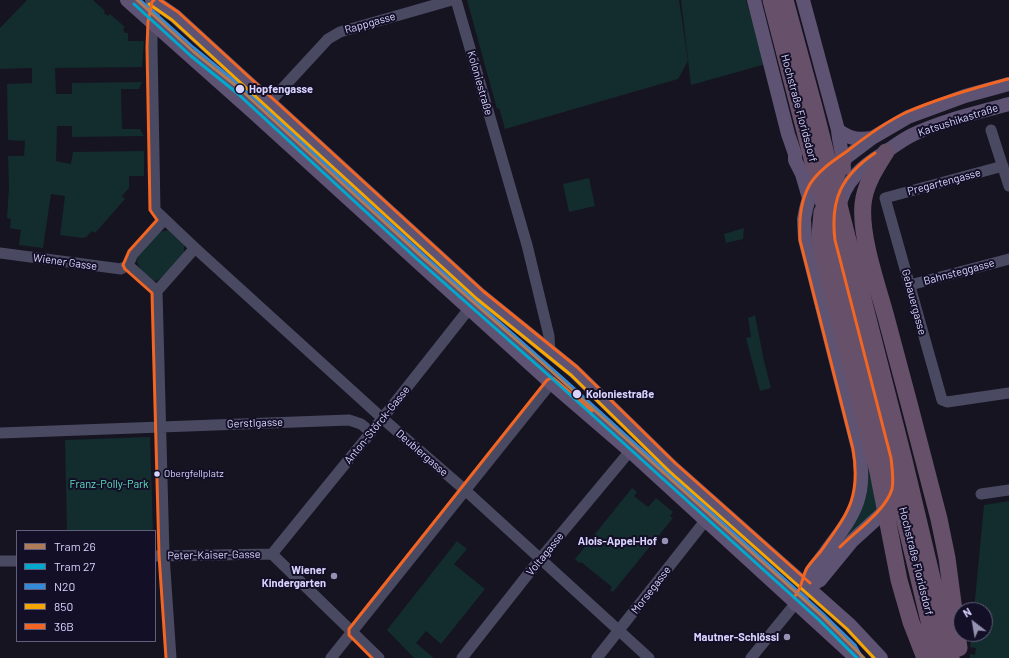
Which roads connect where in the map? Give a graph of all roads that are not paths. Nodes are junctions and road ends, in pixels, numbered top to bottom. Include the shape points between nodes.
1 (128, 0) edge
2 (452, 0) edge
3 (456, 0) edge
4 (754, 0) edge
5 (771, 0) edge
6 (785, 0) edge
7 (803, 0) edge
8 (155, 1) edge
9 (153, 23) junction
10 (1009, 84) edge
11 (269, 103) junction
12 (1009, 104) edge
13 (254, 114) junction
14 (838, 130) junction
15 (991, 130) dead end
16 (872, 138) junction
17 (886, 152) junction
18 (795, 154) junction
19 (843, 160) junction
20 (1003, 166) junction
21 (836, 182) junction
22 (1009, 186) edge
23 (809, 198) junction
24 (885, 198) joint
25 (164, 220) junction
26 (195, 248) junction
27 (0, 253) edge
28 (1009, 259) edge
29 (128, 264) junction
30 (910, 285) junction
31 (157, 291) junction
32 (480, 295) junction
33 (470, 309) junction
34 (550, 352) junction
35 (551, 383) junction
36 (1009, 393) edge
37 (382, 418) junction
38 (161, 426) junction
39 (371, 432) junction
40 (0, 433) edge
41 (630, 451) junction
42 (465, 490) junction
43 (1009, 490) edge
44 (981, 494) dead end
45 (705, 521) junction
46 (272, 554) junction
47 (159, 556) edge
48 (540, 559) junction
49 (16, 560) edge
50 (0, 561) edge
51 (807, 587) junction
52 (796, 604) junction
53 (619, 631) junction
54 (353, 632) junction
55 (171, 658) edge
56 (331, 658) edge
57 (379, 658) edge
58 (462, 658) edge
59 (597, 658) edge
60 (649, 658) edge
61 (751, 658) edge
62 (856, 658) edge
63 (882, 658) edge
64 (925, 658) edge
65 (938, 658) edge
66 (951, 658) edge
67 (960, 658) edge

1 - 9 main road
2 - 11 street, Rappgasse via 340,32 328,39
3 - 34 street, Koloniestraße via 527,245 549,336
4 - 18 main road
5 - 65 highway, Hochstraße Floridsdorf via 892,463
6 - 66 highway, Hochstraße Floridsdorf via 902,452
7 - 14 main road
8 - 9 street, Deublergasse
8 - 11 main road
9 - 13 main road
9 - 25 street, Deublergasse via 155,210
10 - 16 main road, Katsushikastraße via 965,96 908,117
11 - 13 main road
11 - 32 main road
12 - 17 main road, Katsushikastraße via 926,129 911,135
13 - 33 main road
14 - 16 main road via 855,139
14 - 19 main road
15 - 20 street
16 - 19 main road, Katsushikastraße
17 - 21 main road, Katsushikastraße via 868,162 858,172
17 - 67 highway via 865,194 864,230 945,546
18 - 21 main road via 809,168
18 - 23 main road
19 - 21 highway
20 - 22 street
20 - 24 street, Pregartengasse
21 - 23 main road, Katsushikastraße via 814,186
21 - 51 main road, Katsushikastraße via 840,239 896,457 899,480 897,493 891,505 852,541 820,580
21 - 64 highway via 826,197 822,214 821,245 878,472 899,580
23 - 51 main road, Katsushikastraße via 804,219 806,239 858,448 862,478 859,497 852,515 810,573
24 - 30 street, Gebauergasse
25 - 26 street, Deublergasse
25 - 29 street via 133,254
26 - 31 street
26 - 37 street, Deublergasse
27 - 29 street, Wiener Gasse via 121,269
28 - 30 street, Bahnsteggasse
29 - 31 street
30 - 36 street, Gebauergasse via 944,402
31 - 38 street
32 - 33 street, Anton-Störck-Gasse
32 - 34 main road
33 - 35 main road
33 - 37 street, Anton-Störck-Gasse
34 - 35 main road via 548,363
34 - 51 main road via 574,371 662,458
35 - 41 main road
35 - 42 street
37 - 39 street, Anton-Störck-Gasse
37 - 42 street, Deublergasse
38 - 39 street, Gerstlgasse via 350,420
38 - 40 street
38 - 47 street
39 - 46 street, Anton-Störck-Gasse
41 - 45 main road
41 - 48 street, Voltagasse
42 - 48 street, Deublergasse
42 - 54 street
43 - 44 street
45 - 52 main road
45 - 53 street, Morsegasse
46 - 47 street, Peter-Kaiser-Gasse
46 - 54 street
47 - 55 street
48 - 53 street, Deublergasse
48 - 58 street, Voltagasse
49 - 50 street
51 - 52 main road
51 - 63 main road
52 - 61 street
52 - 62 main road
53 - 59 street, Morsegasse
53 - 60 street, Deublergasse
54 - 56 street
54 - 57 street

